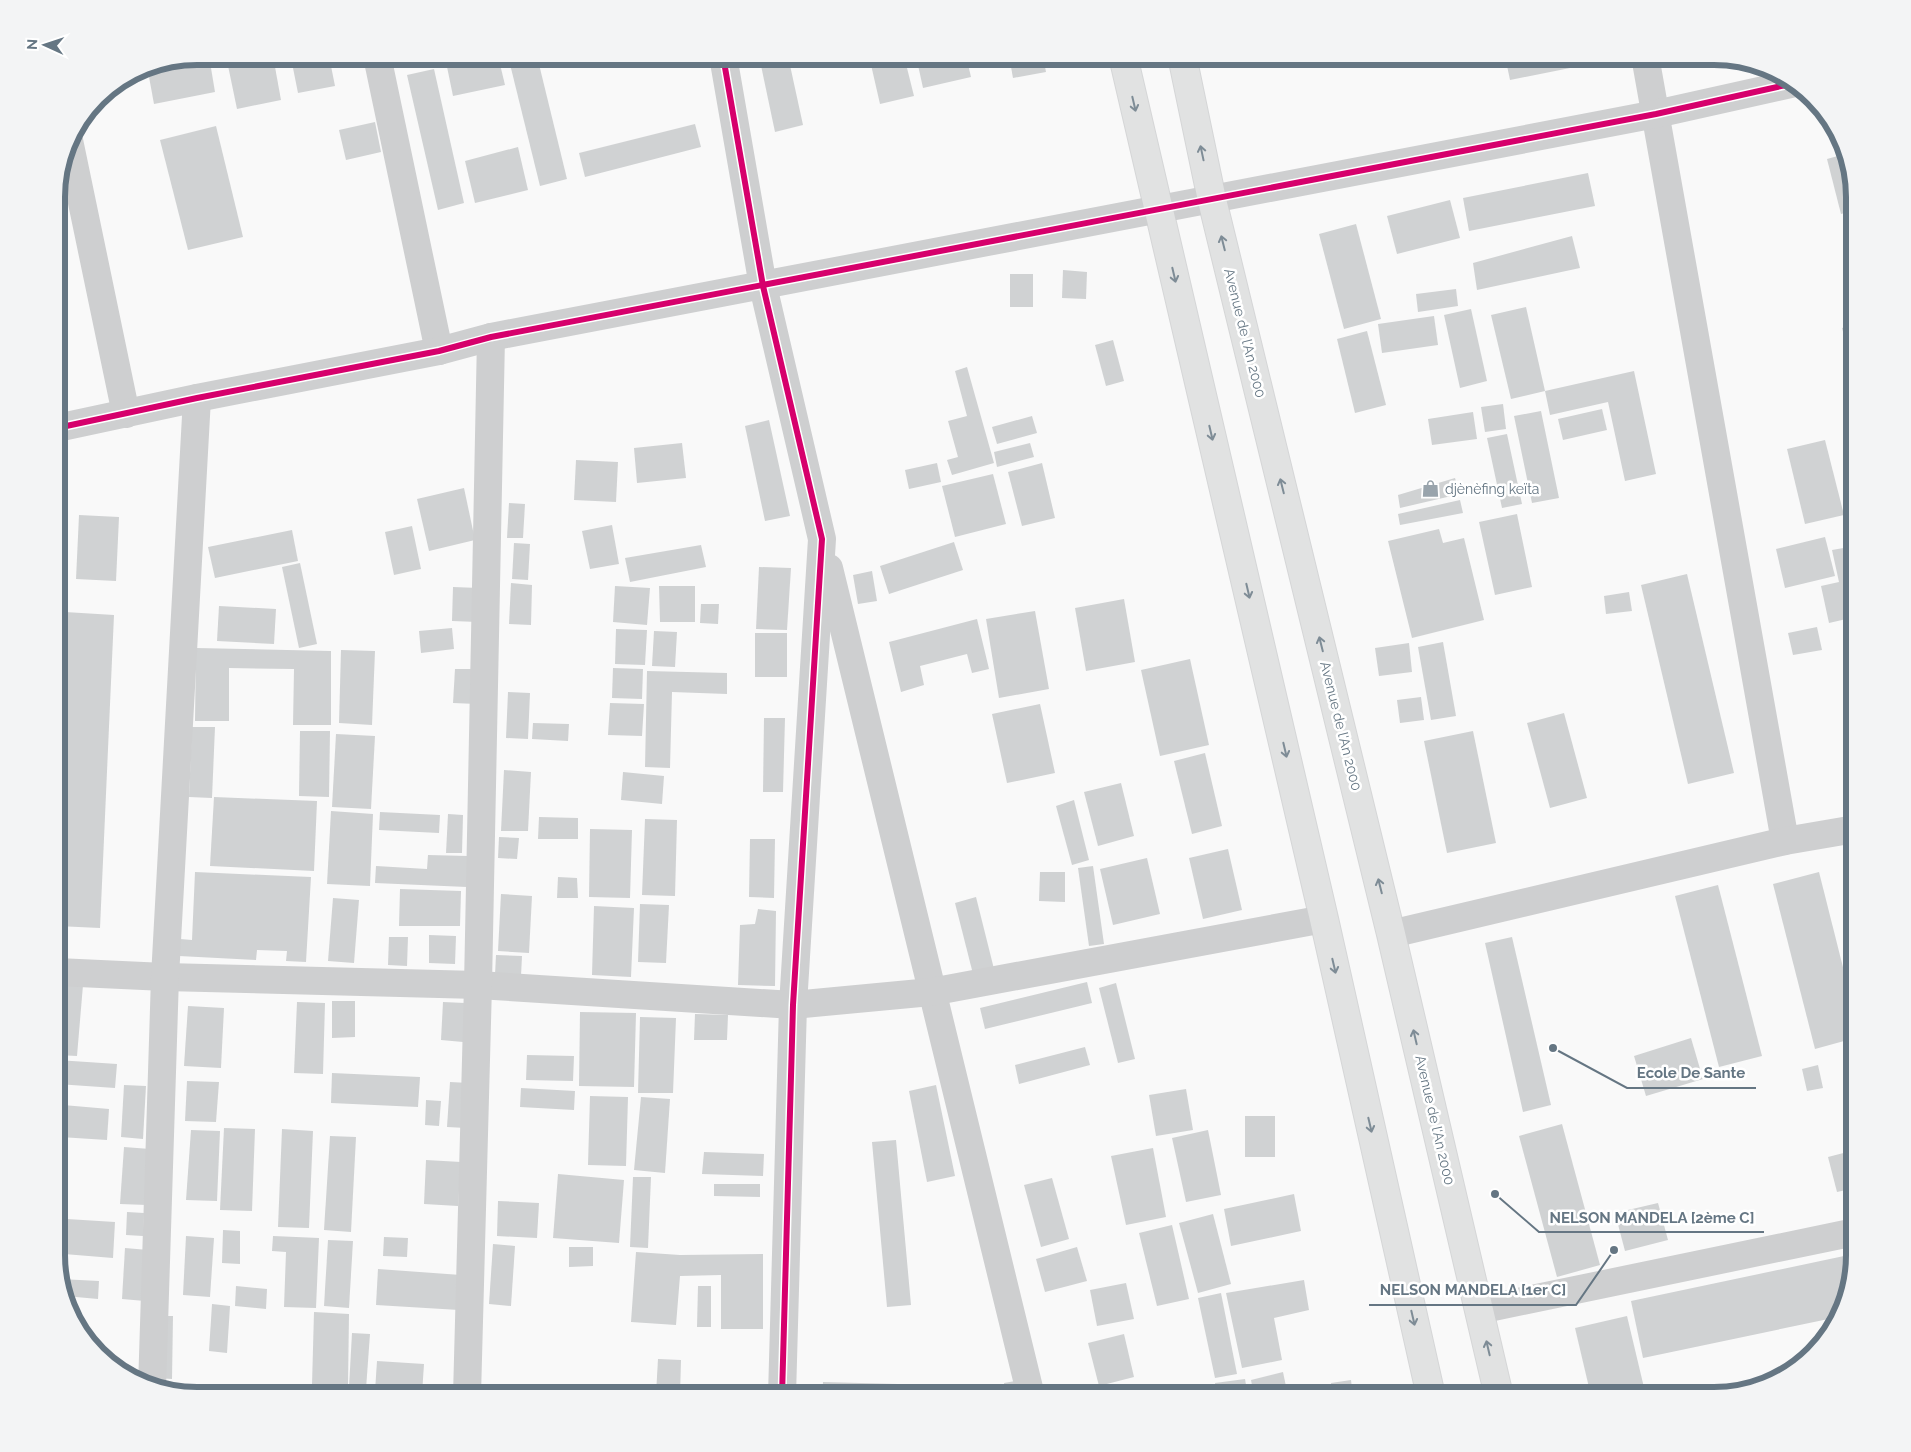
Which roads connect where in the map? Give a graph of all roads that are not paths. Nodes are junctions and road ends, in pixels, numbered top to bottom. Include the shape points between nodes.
1 (379, 65) edge
2 (725, 65) edge
3 (1125, 65) edge
4 (1184, 65) edge
5 (1647, 65) edge
6 (1784, 85) edge
7 (1656, 114) junction
8 (72, 156) edge
9 (1212, 200) junction
10 (1160, 210) junction
11 (763, 286) junction
12 (491, 337) junction
13 (439, 352) junction
14 (197, 398) junction
15 (126, 414) junction
16 (65, 426) edge
17 (822, 540) junction
18 (1846, 831) edge
19 (1785, 841) junction
20 (1324, 919) junction
21 (1391, 934) junction
22 (65, 972) edge
23 (165, 977) junction
24 (478, 984) junction
25 (931, 992) junction
26 (793, 1005) junction
27 (1846, 1234) edge
28 (1479, 1310) junction
29 (152, 1379) edge
30 (467, 1387) edge
31 (782, 1387) edge
32 (1029, 1387) edge
33 (1429, 1387) edge
34 (1498, 1387) edge

1 - 13 street
2 - 11 street
3 -> 10 main road
9 -> 4 main road, Avenue de l'An 2000
5 - 7 street
6 - 7 street
7 - 9 street
7 - 19 street
8 - 15 street
9 - 10 street
21 -> 9 main road, Avenue de l'An 2000
10 - 11 street
10 -> 20 main road
11 - 12 street
11 - 17 street
12 - 13 street
12 - 24 street
13 - 14 street
14 - 15 street
14 - 23 street
15 - 16 street
17 - 25 street
17 - 26 street
18 - 19 street
19 - 21 street
20 - 25 street
20 -> 33 main road
28 -> 21 main road, Avenue de l'An 2000
22 - 23 street
23 - 24 street
23 - 29 street
24 - 26 street
24 - 30 street
25 - 26 street
25 - 32 street
26 - 31 street
27 - 28 street
34 -> 28 main road, Avenue de l'An 2000

